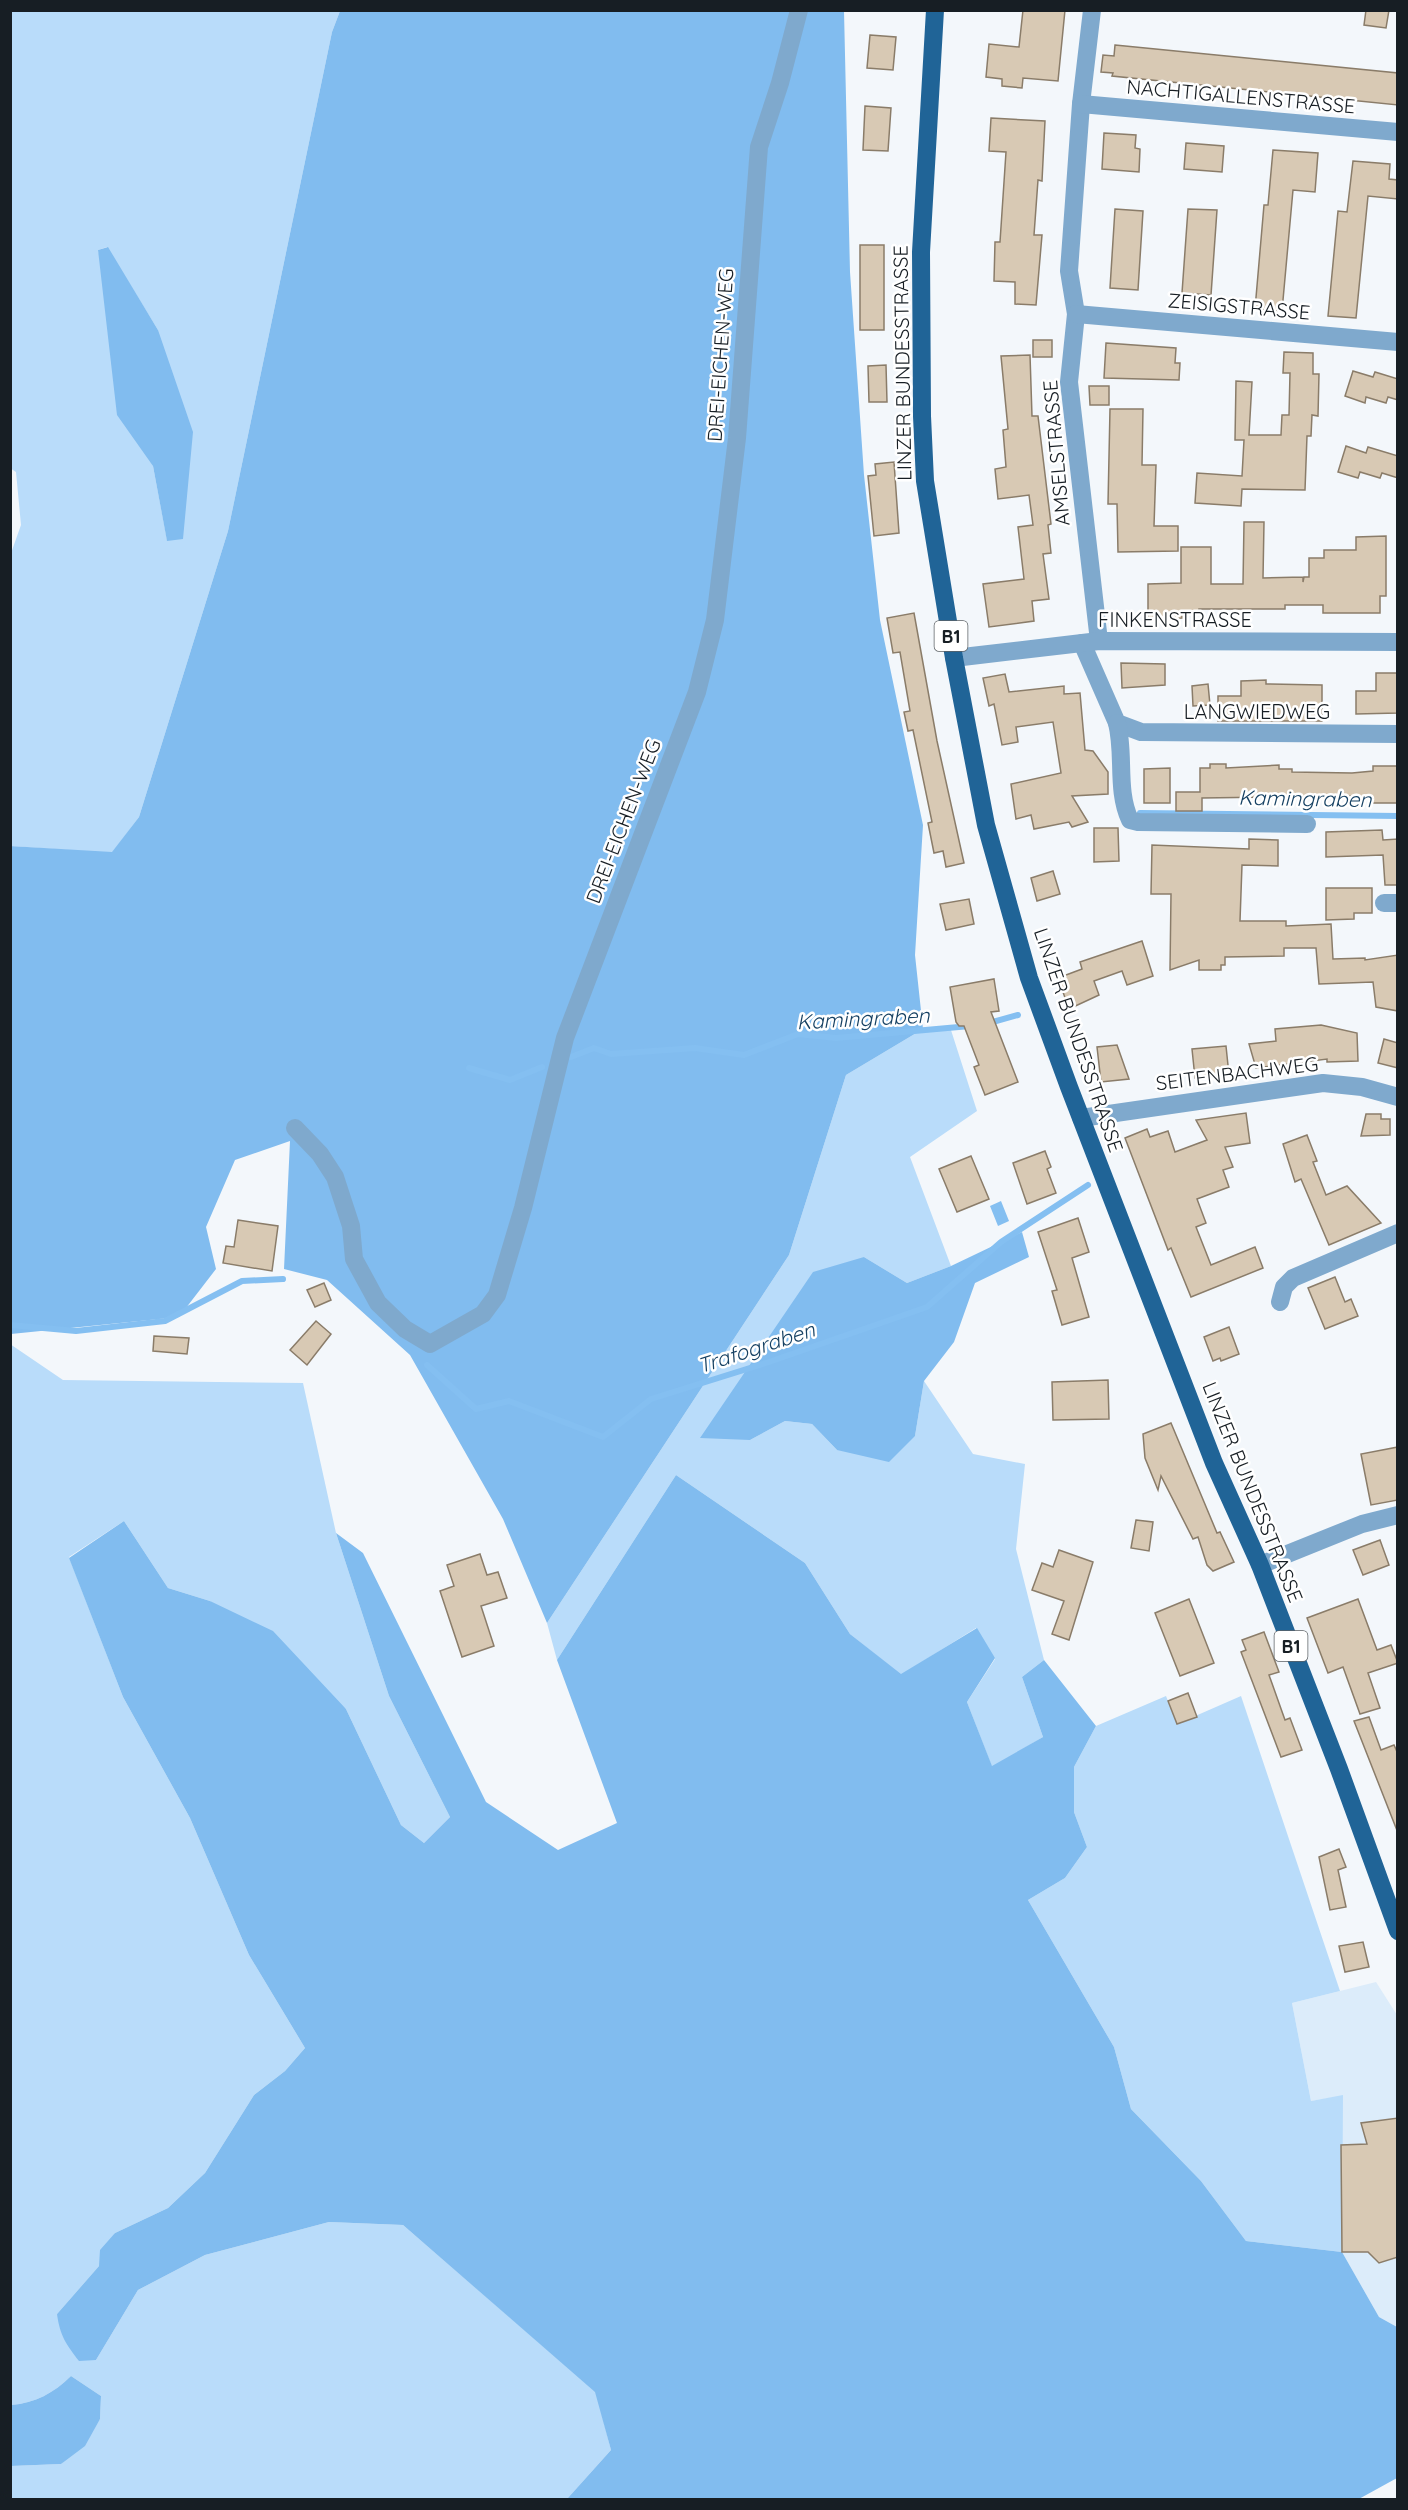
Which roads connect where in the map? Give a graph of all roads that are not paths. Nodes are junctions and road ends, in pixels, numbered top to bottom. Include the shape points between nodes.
1 (799, 10) edge
2 (935, 10) edge
3 (1092, 10) edge
4 (1081, 104) junction
5 (1398, 132) edge
6 (1076, 314) junction
7 (1398, 342) edge
8 (1090, 642) junction
9 (1398, 642) edge
10 (954, 658) junction
11 (1117, 723) junction
12 (1398, 734) edge
13 (1307, 824) dead end
14 (1398, 1097) edge
15 (1081, 1118) junction
16 (295, 1128) dead end
17 (1398, 1233) edge
18 (1280, 1302) dead end
19 (1398, 1515) edge
20 (1260, 1565) junction
21 (1398, 1931) edge

1 - 16 street, DREI-EICHEN-WEG via 759,147 737,438 715,620 697,692 565,1038 504,1273 497,1295 483,1314 430,1344 405,1329 378,1303 354,1259 351,1226 335,1177
2 - 10 main road, LINZER BUNDESSTRASSE / B1 via 921,252 922,416 925,481
3 - 4 street, AMSELSTRASSE
4 - 5 street, NACHTIGALLENSTRASSE
4 - 6 street, AMSELSTRASSE via 1069,271
6 - 7 street, ZEISIGSTRASSE
6 - 8 street, AMSELSTRASSE via 1069,382
8 - 9 street, FINKENSTRASSE
8 - 10 street, FINKENSTRASSE
8 - 11 street
10 - 15 main road, LINZER BUNDESSTRASSE / B1 via 992,846 1029,978
11 - 12 street, LANGWIEDWEG via 1141,732
11 - 13 street via 1122,743 1123,804 1131,820
14 - 15 street, SEITENBACHWEG via 1362,1087 1323,1083
15 - 20 main road, LINZER BUNDESSTRASSE / B1 via 1214,1463
17 - 18 street via 1293,1278 1284,1287
19 - 20 street via 1362,1524
20 - 21 main road, LINZER BUNDESSTRASSE / B1

